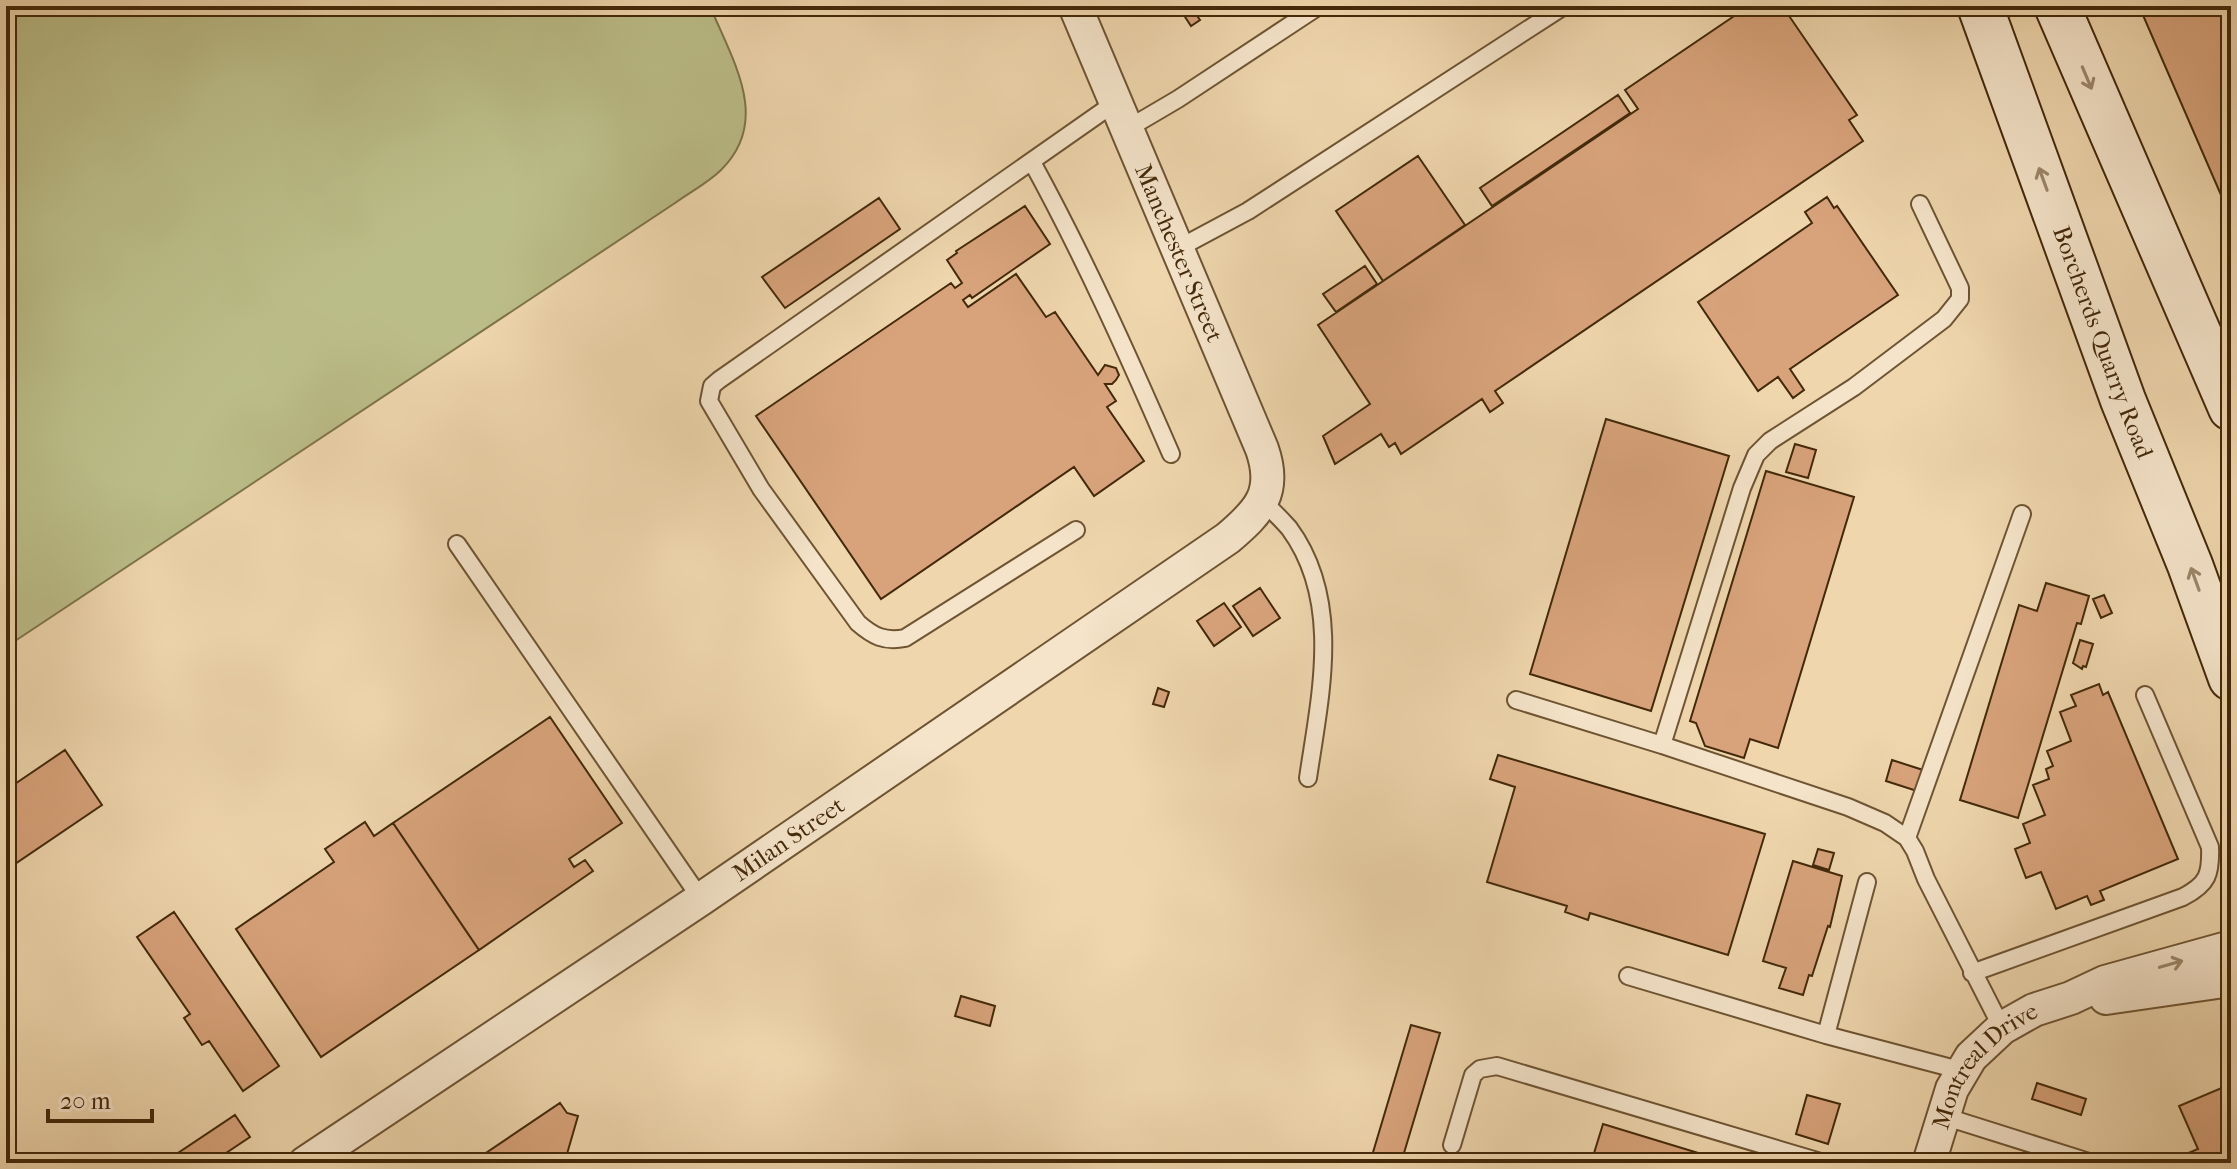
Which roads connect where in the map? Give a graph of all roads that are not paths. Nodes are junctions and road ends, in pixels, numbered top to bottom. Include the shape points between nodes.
1 (1075, 6) edge
2 (1319, 6) edge
3 (1564, 6) edge
4 (1980, 6) edge
5 (2057, 6) edge
6 (1122, 115) junction
7 (1032, 162) junction
8 (1920, 204) dead end
9 (1177, 249) junction
10 (2228, 396) edge
11 (1171, 454) dead end
12 (1263, 502) junction
13 (2022, 514) dead end
14 (1076, 530) dead end
15 (457, 544) dead end
16 (2231, 678) edge
17 (2145, 695) dead end
18 (1516, 700) dead end
19 (1662, 745) junction
20 (1308, 778) dead end
21 (1907, 838) junction
22 (1867, 882) dead end
23 (701, 899) junction
24 (2231, 947) edge
25 (1972, 973) junction
26 (1628, 976) dead end
27 (2231, 980) edge
28 (2071, 998) junction
29 (2002, 1028) junction
30 (1826, 1035) junction
31 (1963, 1071) junction
32 (1943, 1116) junction
33 (1452, 1145) dead end
34 (1817, 1162) edge
35 (305, 1163) edge
36 (1929, 1163) edge
37 (2092, 1163) edge

1 - 6 street, Manchester Street
2 - 6 lane via 1178,99
3 - 9 lane via 1248,211
16 -> 4 main road, Borcherds Quarry Road
5 -> 10 main road
6 - 7 lane
6 - 9 street, Manchester Street
7 - 11 lane via 1111,317
7 - 14 lane via 719,380 709,401 761,489 858,623 874,636 905,638
8 - 19 lane via 1960,288 1960,299 1944,319 1756,455
9 - 12 street, Manchester Street via 1265,458 1268,483
12 - 20 lane via 1288,527 1304,554 1323,621 1324,674
12 - 23 street, Milan Street via 1228,538
13 - 21 lane
15 - 23 lane
17 - 25 lane via 2210,847 2205,881 2183,897
18 - 19 lane
19 - 21 lane via 1848,807
21 - 25 lane
22 - 30 lane
23 - 35 street, Milan Street
28 -> 24 street, Montreal Drive via 2105,982
25 - 29 lane
26 - 30 lane
27 - 28 street, Montreal Drive via 2139,995
28 - 29 street, Montreal Drive
29 - 31 street, Montreal Drive
30 - 31 lane
31 - 32 street, Montreal Drive
32 - 36 street, Montreal Drive
32 - 37 lane
33 - 34 lane via 1473,1075 1497,1066

